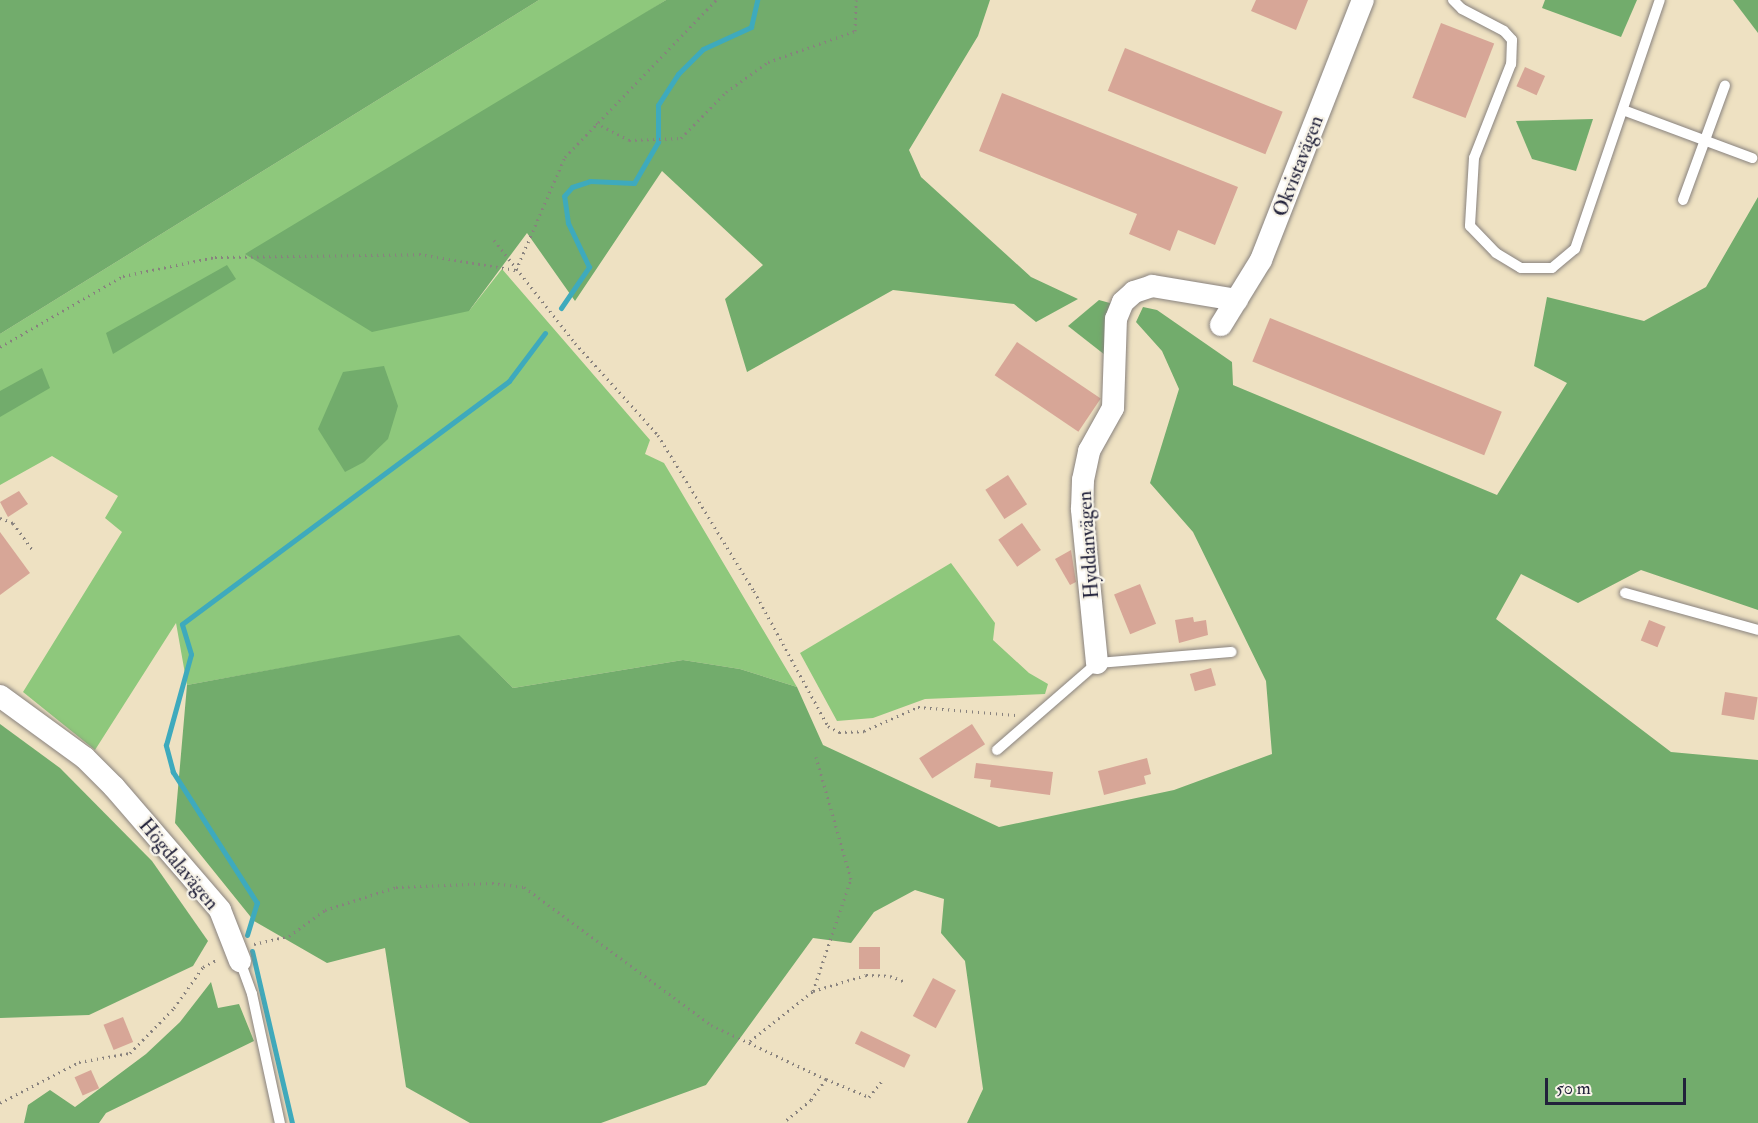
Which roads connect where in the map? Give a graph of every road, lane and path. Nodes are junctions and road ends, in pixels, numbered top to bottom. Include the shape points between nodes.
1 (716, 0) edge
2 (856, 0) edge
3 (1363, 0) edge
4 (1453, 0) edge
5 (1660, 0) edge
6 (1725, 85) dead end
7 (1623, 110) junction
8 (596, 123) junction
9 (1705, 140) junction
10 (1752, 158) dead end
11 (1683, 200) dead end
12 (494, 240) dead end
13 (516, 270) junction
14 (1236, 300) junction
15 (1221, 325) dead end
16 (0, 347) edge
17 (0, 518) edge
18 (32, 549) dead end
19 (1625, 593) dead end
20 (1758, 630) edge
21 (1233, 652) dead end
22 (1097, 663) junction
23 (0, 696) edge
24 (1035, 717) junction
25 (997, 750) dead end
26 (816, 757) dead end
27 (238, 955) junction
28 (903, 981) dead end
29 (813, 991) junction
30 (750, 1041) junction
31 (826, 1079) junction
32 (883, 1080) dead end
33 (0, 1103) edge
34 (280, 1123) edge
35 (783, 1123) edge

1 - 8 path
2 - 8 path via 855,31 768,62 726,92 681,138 629,140
3 - 14 street, Okvistavägen via 1261,260
4 - 7 lane via 1512,40 1511,64 1474,158 1470,226 1496,253 1521,268 1552,268 1575,249
5 - 7 lane
6 - 9 lane
7 - 9 lane
8 - 13 path via 565,158
9 - 10 lane
9 - 11 lane
12 - 13 path
13 - 16 path via 419,254 215,257 123,276
13 - 24 path via 575,344 658,435 754,591 828,726 839,732 864,731 918,707
14 - 15 street, Okvistavägen
14 - 22 street, Hyddanvägen via 1152,286 1134,292 1123,302 1116,319 1113,408 1089,451 1083,490
17 - 18 path via 13,524
19 - 20 lane
21 - 22 lane
22 - 24 lane
23 - 27 street, Högdalavägen via 85,758 114,787 220,910
24 - 25 lane
26 - 29 path via 851,879
27 - 30 path via 289,936 325,910 396,887 492,883 524,887 711,1025
27 - 33 path via 203,967 174,1008 130,1053 79,1062
27 - 34 lane, Högdalavägen via 252,994
28 - 29 path via 866,975
29 - 30 path
30 - 31 path
31 - 32 path via 869,1097
31 - 35 path via 811,1100

